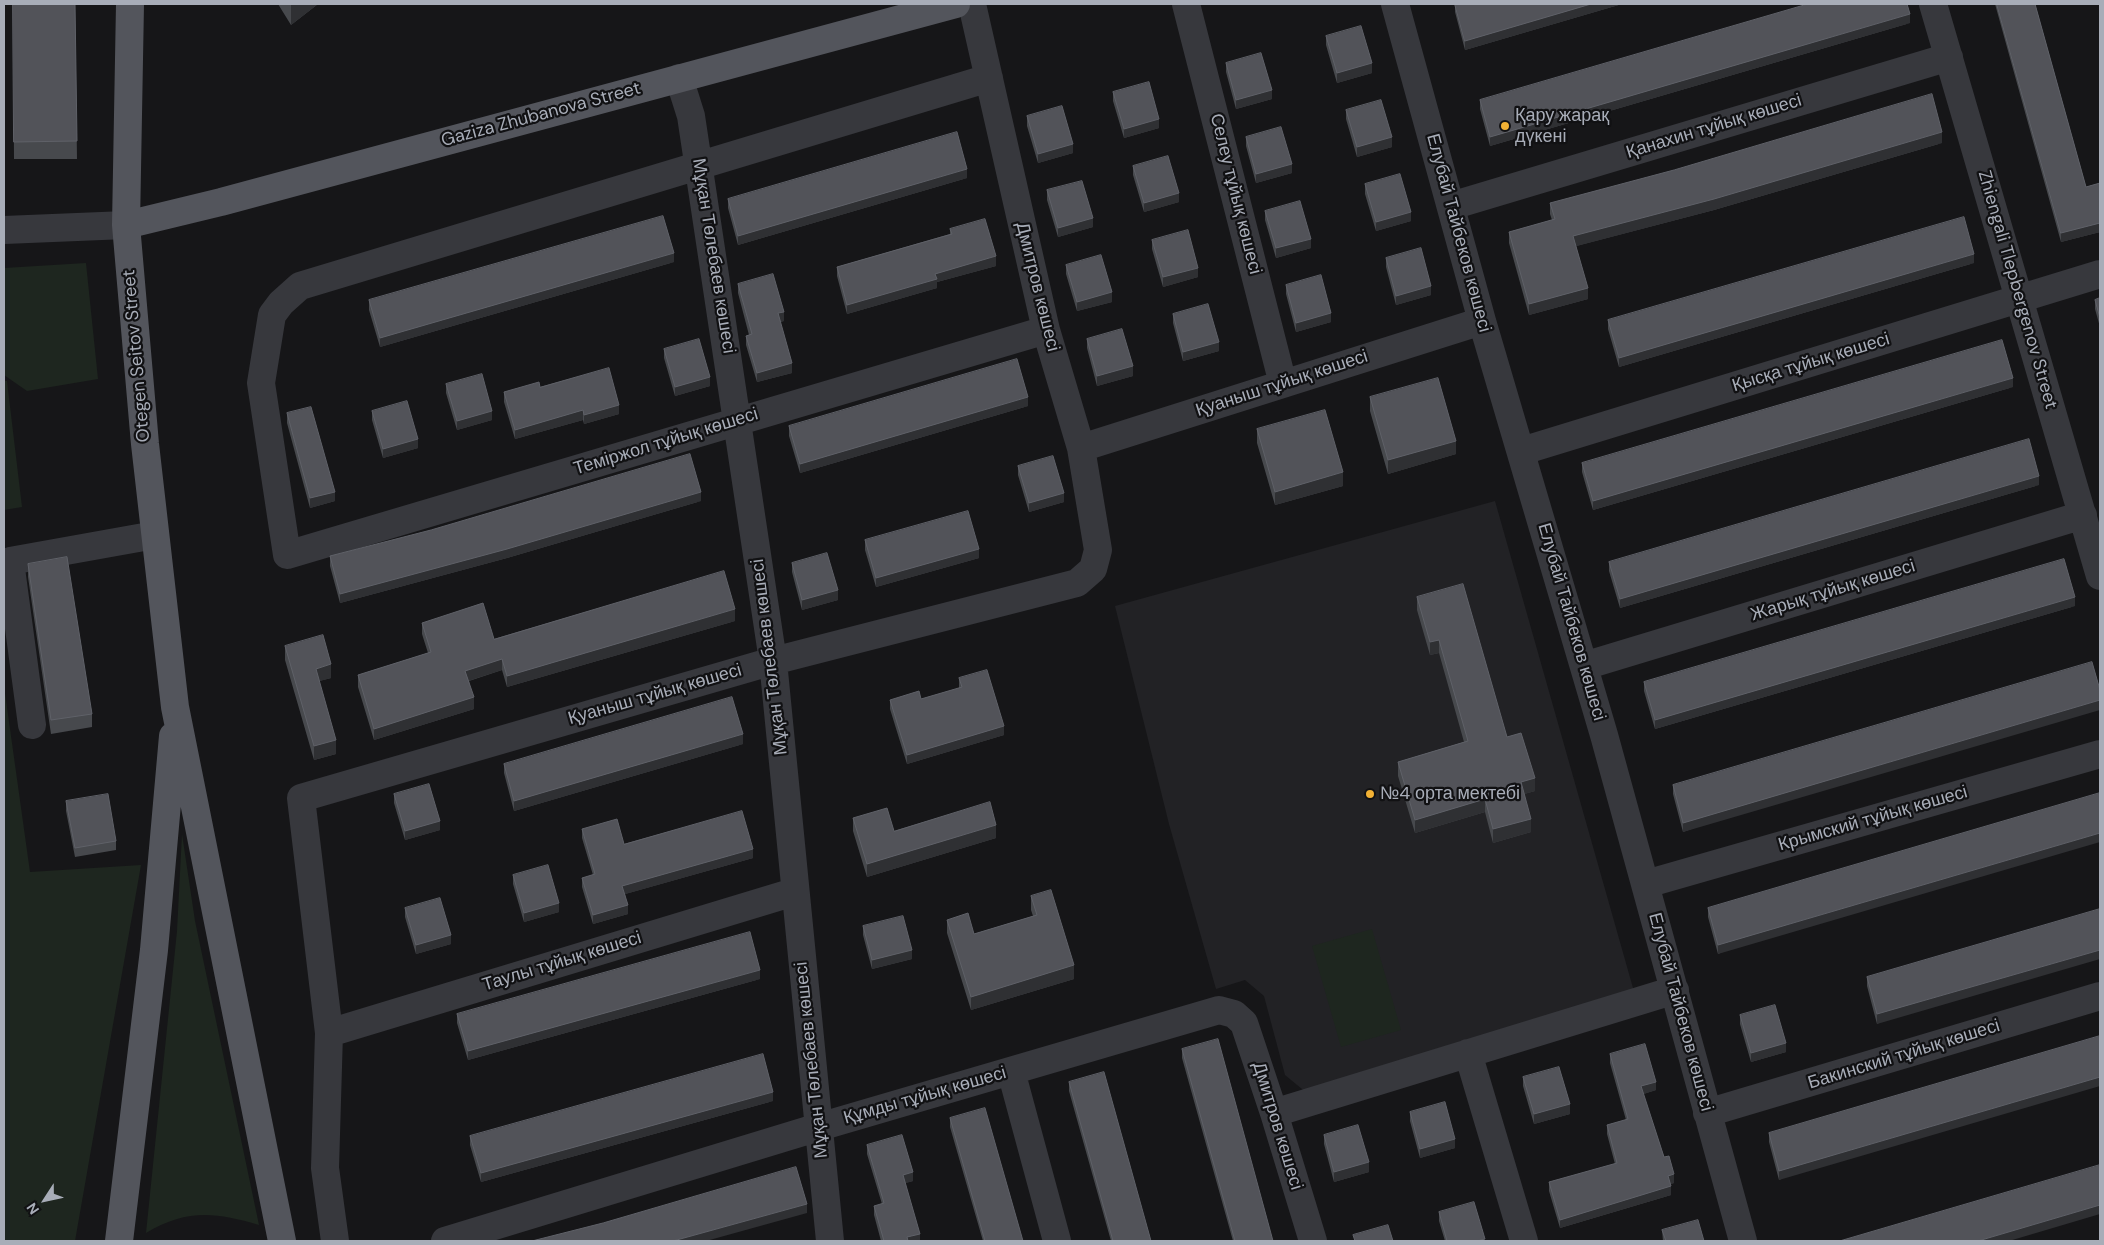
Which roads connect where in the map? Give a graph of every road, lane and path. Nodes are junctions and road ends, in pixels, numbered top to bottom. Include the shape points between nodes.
1 (130, 4) edge
2 (956, 4) edge
3 (972, 4) edge
4 (1186, 4) edge
5 (1395, 4) edge
6 (1934, 4) edge
7 (1949, 57) junction
8 (679, 78) junction
9 (989, 78) junction
10 (699, 166) junction
11 (1451, 206) junction
12 (126, 225) junction
13 (4, 230) edge
14 (2100, 274) edge
15 (2020, 299) junction
16 (1482, 321) junction
17 (1046, 330) junction
18 (1283, 384) junction
19 (738, 420) junction
20 (1081, 448) junction
21 (1522, 451) junction
22 (2082, 515) junction
23 (155, 536) junction
24 (1093, 569) joint
25 (2100, 576) edge
26 (773, 661) junction
27 (1584, 666) junction
28 (176, 707) junction
29 (32, 725) dead end
30 (2100, 754) edge
31 (1646, 884) junction
32 (794, 892) junction
33 (1675, 990) junction
34 (2100, 996) edge
35 (1234, 1014) joint
36 (329, 1033) junction
37 (1468, 1052) junction
38 (1011, 1071) junction
39 (1274, 1113) junction
40 (1707, 1113) junction
41 (819, 1127) junction
42 (119, 1241) edge
43 (282, 1241) edge
44 (335, 1241) edge
45 (445, 1241) edge
46 (830, 1241) edge
47 (1057, 1241) edge
48 (1312, 1241) edge
49 (1524, 1241) edge
50 (1743, 1241) edge

1 - 12 main road, Otegen Seitov Street
2 - 8 main road, Gaziza Zhubanova Street
3 - 9 street, Дмитров көшесі
4 - 18 street, Селеу тұйық көшесі
5 - 11 street, Елубай Тайбеков көшесі
6 - 7 street, Zhiengali Tlepbergenov Street
7 - 11 street, Қанахин тұйық көшесі
7 - 15 street, Zhiengali Tlepbergenov Street
8 - 10 street, Мұқан Төлебаев көшесі via 691,116
8 - 12 main road, Gaziza Zhubanova Street
9 - 10 street
9 - 17 street, Дмитров көшесі
10 - 19 street, Мұқан Төлебаев көшесі
10 - 19 street, Теміржол тұйық көшесі via 300,286 281,303 272,315 261,383 287,555
11 - 16 street, Елубай Тайбеков көшесі
12 - 13 street
12 - 23 main road, Otegen Seitov Street
14 - 15 street, Қысқа тұйық көшесі
15 - 21 street, Қысқа тұйық көшесі
15 - 22 street, Zhiengali Tlepbergenov Street
16 - 18 street, Қуаныш тұйық көшесі
16 - 21 street, Елубай Тайбеков көшесі
17 - 19 street, Теміржол тұйық көшесі
17 - 20 street, Дмитров көшесі
18 - 20 street, Қуаныш тұйық көшесі
19 - 26 street, Мұқан Төлебаев көшесі
20 - 24 street, Дмитров көшесі via 1098,550
21 - 27 street, Елубай Тайбеков көшесі
22 - 25 street, Zhiengali Tlepbergenov Street
22 - 27 street, Жарық тұйық көшесі
23 - 28 main road, Otegen Seitov Street
23 - 29 street via 10,561
24 - 26 street, Қуаныш тұйық көшесі via 1077,583
26 - 32 street, Мұқан Төлебаев көшесі
26 - 36 street, Қуаныш тұйық көшесі via 301,798
27 - 31 street, Елубай Тайбеков көшесі
28 - 42 main road via 154,950
28 - 43 main road
30 - 31 street, Крымский тұйық көшесі
31 - 33 street, Елубай Тайбеков көшесі
32 - 36 street, Таулы тұйық көшесі
32 - 41 street, Мұқан Төлебаев көшесі
33 - 37 street
33 - 40 street, Елубай Тайбеков көшесі
34 - 40 street, Бакинский тұйық көшесі
35 - 38 street, Құмды тұйық көшесі via 1219,1010
35 - 39 street, Дмитров көшесі via 1244,1023
36 - 44 street via 325,1168
37 - 39 street
37 - 49 street
38 - 41 street, Құмды тұйық көшесі
38 - 47 street
39 - 48 street, Дмитров көшесі
40 - 50 street, Елубай Тайбеков көшесі
41 - 45 street, Құмды тұйық көшесі
41 - 46 street, Мұқан Төлебаев көшесі

